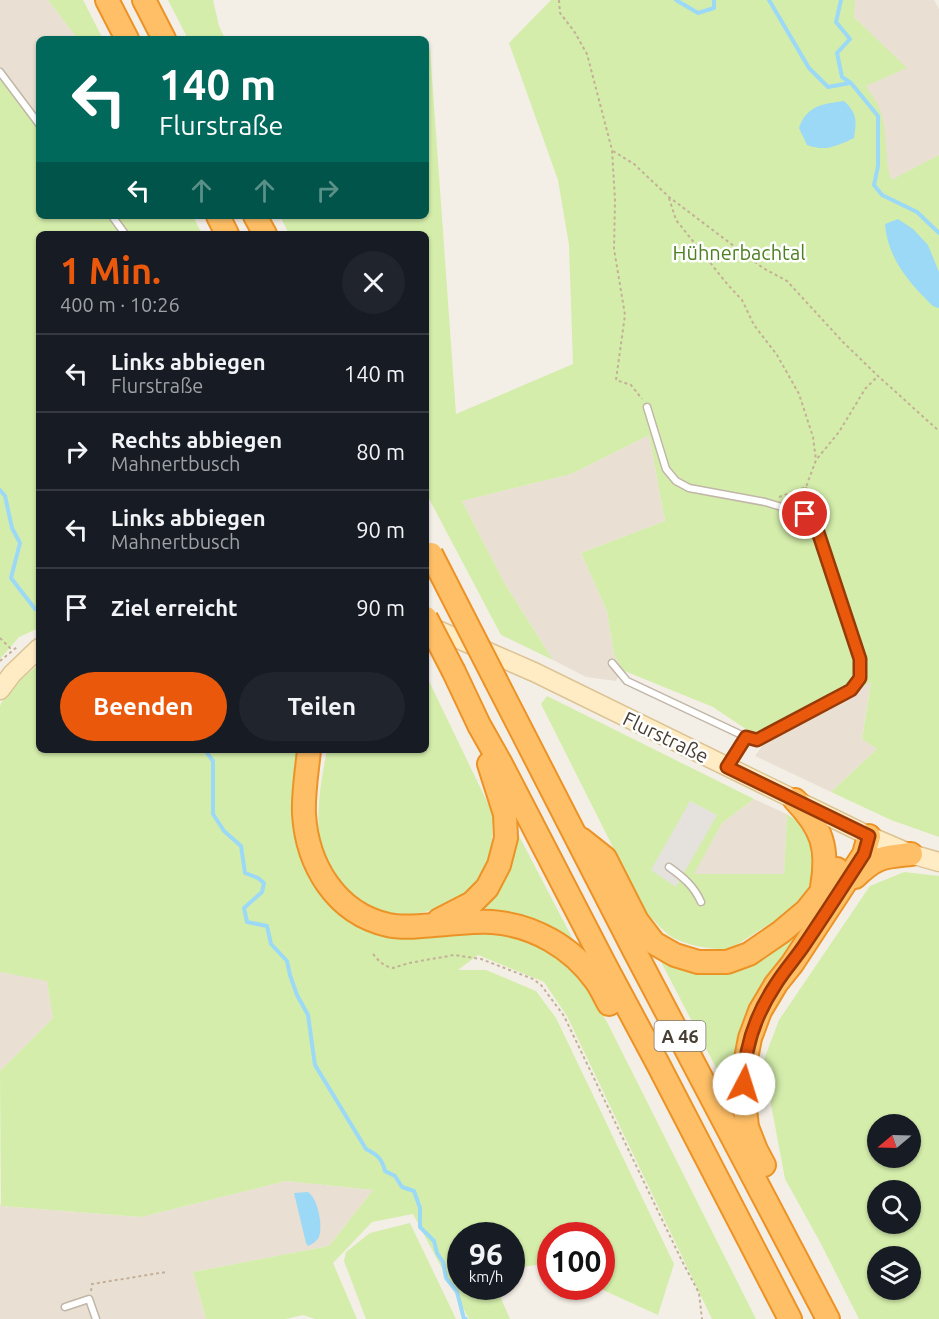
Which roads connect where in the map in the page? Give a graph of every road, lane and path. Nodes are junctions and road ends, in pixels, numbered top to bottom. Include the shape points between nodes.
1 (107, 0) edge
2 (144, 0) edge
3 (558, 0) edge
4 (125, 36) edge
5 (162, 36) edge
6 (0, 72) edge
7 (36, 120) edge
8 (612, 150) junction
9 (669, 197) junction
10 (878, 376) junction
11 (647, 406) joint
12 (939, 432) edge
13 (816, 460) junction
14 (765, 502) junction
15 (429, 549) edge
16 (429, 624) edge
17 (429, 626) edge
18 (0, 638) edge
19 (36, 651) edge
20 (0, 661) edge
21 (612, 663) dead end
22 (0, 690) edge
23 (478, 725) junction
24 (746, 737) junction
25 (309, 753) edge
26 (727, 767) junction
27 (795, 800) junction
28 (573, 832) junction
29 (865, 835) junction
30 (911, 854) junction
31 (939, 862) edge
32 (669, 867) dead end
33 (831, 890) junction
34 (701, 902) dead end
35 (428, 925) junction
36 (373, 954) dead end
37 (659, 1066) junction
38 (787, 1240) junction
39 (166, 1272) dead end
40 (89, 1299) junction
41 (65, 1307) dead end
42 (96, 1319) edge
43 (702, 1319) edge
44 (790, 1319) edge
45 (828, 1319) edge

1 - 4 highway
2 - 5 highway
3 - 8 path via 560,13 587,54
6 - 7 lane
8 - 9 path via 634,164
8 - 11 path via 614,249 625,315 616,380 631,385
9 - 10 path via 763,268 787,281
9 - 13 path via 676,220 742,300 794,384 813,437
10 - 12 path
10 - 13 path
11 - 14 lane via 666,469 676,481 689,488
13 - 14 path via 806,487
14 - 24 lane via 805,514 816,526 860,659 860,678 851,690 757,740
15 - 28 highway, A 46, bridge
16 - 23 highway, A 46, bridge
17 - 26 main road, Flurstraße via 534,672
18 - 20 path via 12,650
19 - 22 main road
21 - 24 lane via 627,681
23 - 35 highway via 505,814 506,838 499,865 487,888 472,903
23 - 37 highway, A 46
24 - 26 lane
25 - 35 highway via 304,813 308,840 315,864 330,889 348,907 389,926
26 - 27 main road, Flurstraße
27 - 29 main road, Flurstraße
27 - 33 highway via 818,830
28 - 33 highway via 605,858 638,921 654,942 675,955 698,962 727,962 749,954
28 - 38 highway, A 46
29 - 30 main road, Flurstraße
29 - 33 highway
30 - 31 main road, Flurstraße
30 - 33 highway via 884,856
32 - 34 lane via 696,890
33 - 38 highway via 792,964 760,1011 744,1069 747,1127 773,1181
35 - 37 highway via 492,922 541,934 561,946 596,981 615,1015
36 - 43 path via 393,968 454,956 481,959 541,985 564,1016 699,1293
37 - 44 highway, A 46
38 - 45 highway, A 46
39 - 40 path via 93,1284
40 - 41 lane
40 - 42 lane

